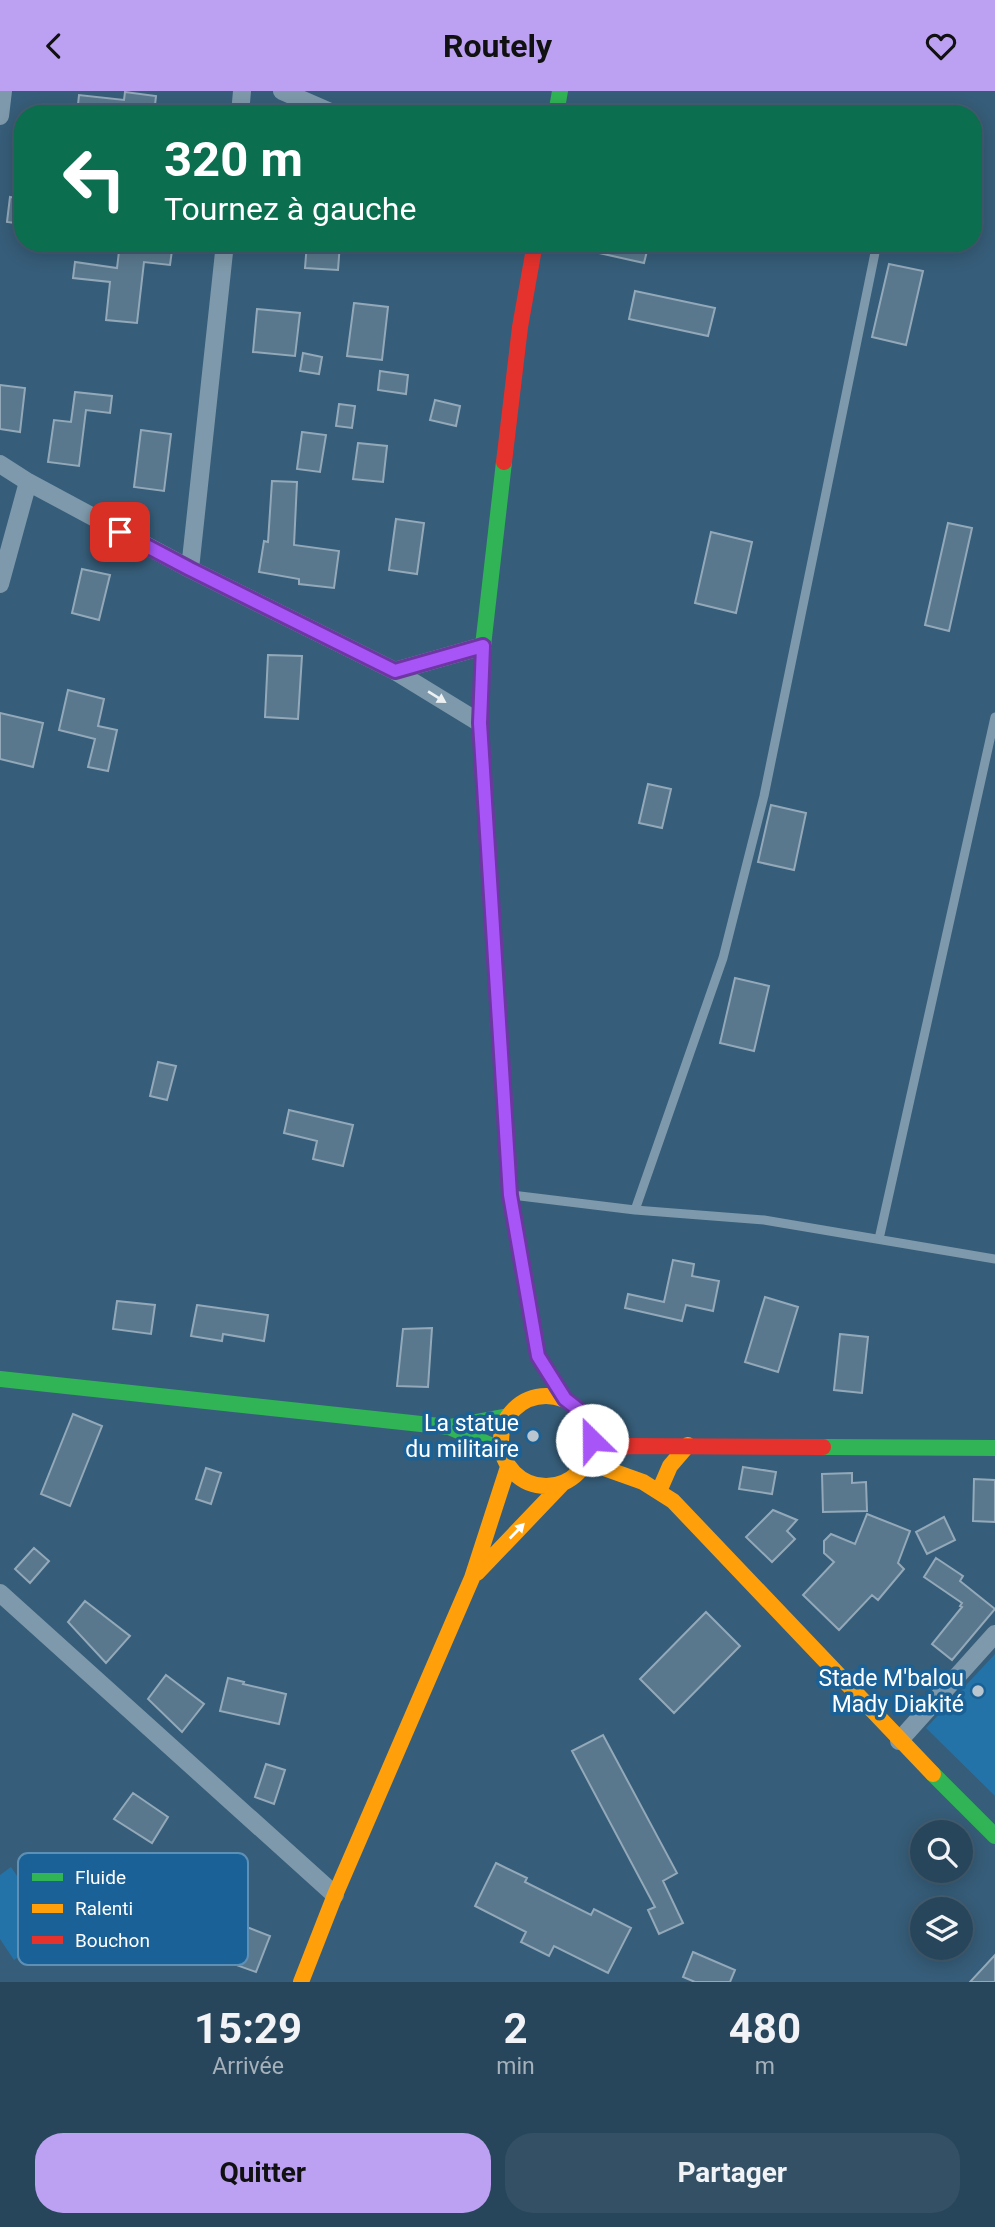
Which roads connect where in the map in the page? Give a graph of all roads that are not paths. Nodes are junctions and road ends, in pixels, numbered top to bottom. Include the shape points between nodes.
1 (3, 91) edge
2 (282, 91) edge
3 (314, 105) edge
4 (0, 116) edge
5 (224, 252) edge
6 (533, 252) edge
7 (875, 252) edge
8 (0, 464) edge
9 (28, 482) junction
10 (190, 569) junction
11 (0, 584) edge
12 (483, 646) junction
13 (395, 671) junction
14 (995, 717) edge
15 (480, 723) junction
16 (510, 1195) junction
17 (635, 1210) junction
18 (879, 1239) junction
19 (995, 1259) edge
20 (538, 1356) junction
21 (0, 1379) edge
22 (565, 1399) junction
23 (520, 1403) junction
24 (508, 1416) junction
25 (590, 1426) junction
26 (449, 1427) junction
27 (688, 1445) junction
28 (628, 1446) junction
29 (995, 1448) edge
30 (502, 1450) junction
31 (588, 1459) junction
32 (509, 1467) junction
33 (563, 1483) junction
34 (660, 1489) junction
35 (471, 1578) junction
36 (0, 1593) edge
37 (995, 1634) edge
38 (899, 1741) junction
39 (995, 1836) edge
40 (335, 1895) junction
41 (301, 1982) edge

1 - 4 street
2 - 3 street
5 - 10 street
6 - 12 main road via 520,327
7 - 17 lane via 757,823 723,958
8 - 9 street
9 - 10 street
9 - 11 street
10 - 13 street
12 - 13 street
12 - 15 main road
13 -> 15 street
14 - 18 lane
15 - 16 main road
16 - 17 lane
16 - 20 main road
17 - 18 lane via 764,1220
18 - 19 lane
20 - 22 main road
20 - 23 main road
21 - 26 main road
22 - 23 main road via 550,1395
22 - 25 main road via 584,1414
23 - 24 main road
24 - 26 main road
24 - 30 main road via 501,1433
25 - 28 main road
25 - 31 main road
26 - 30 main road
27 - 28 main road
27 - 29 main road
27 - 34 main road via 670,1466
28 - 31 main road
30 - 32 main road
31 - 33 main road
31 - 34 main road
32 - 33 main road via 533,1485
32 - 35 main road
35 -> 33 main road
34 - 38 main road
35 - 40 main road
36 - 40 street
37 - 38 street
38 - 39 main road
40 - 41 main road

